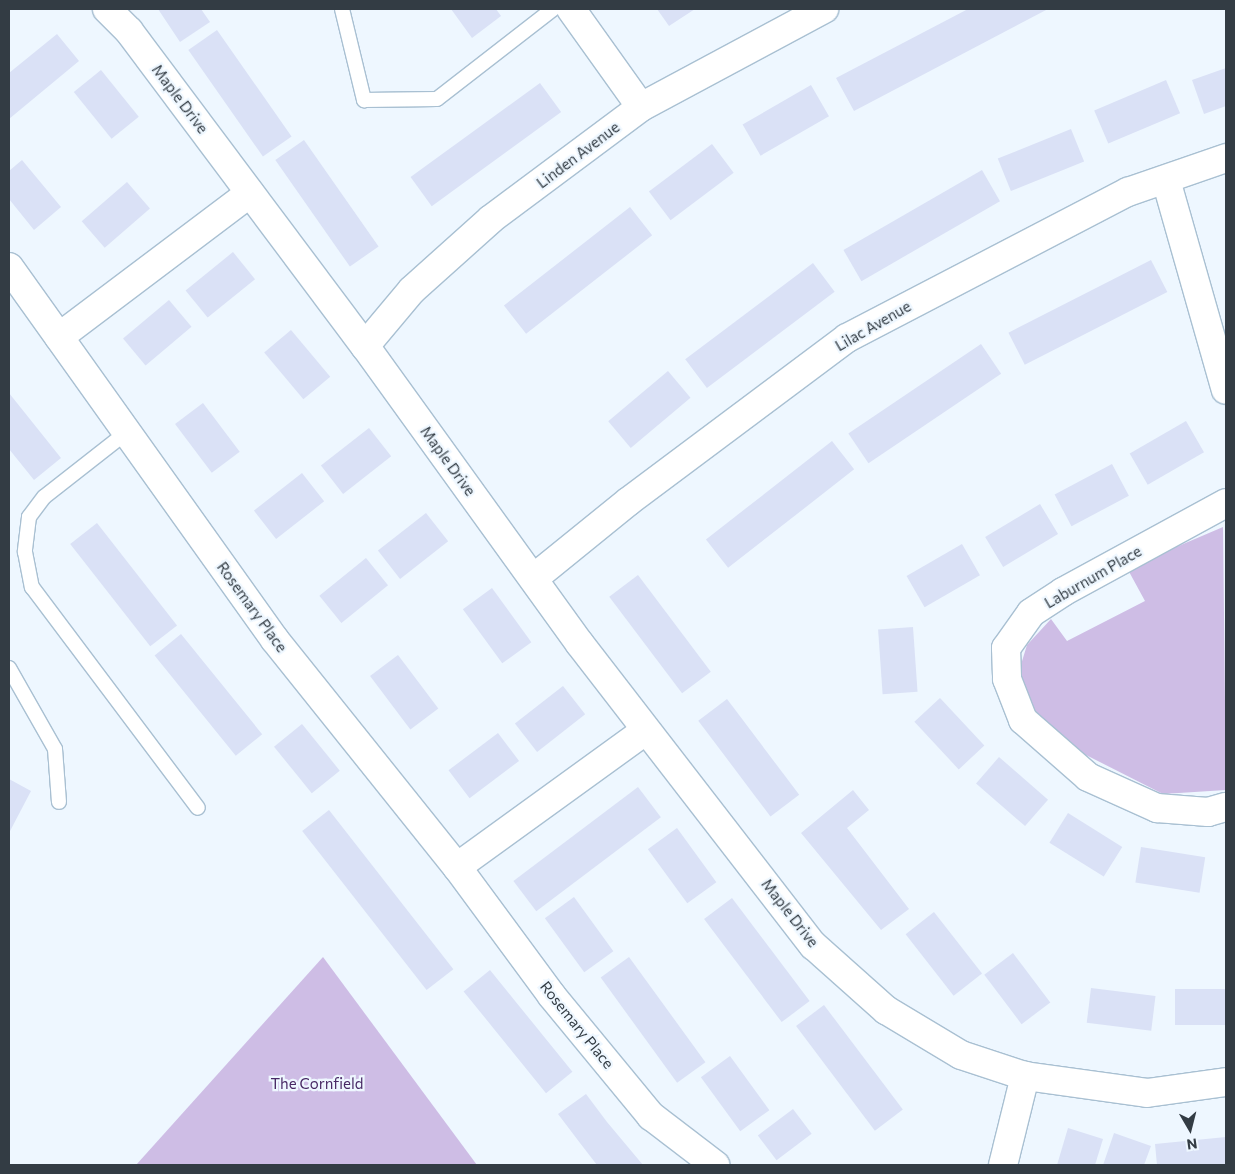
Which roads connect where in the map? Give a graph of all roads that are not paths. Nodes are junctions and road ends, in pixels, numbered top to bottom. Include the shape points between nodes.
1 (107, 9) edge
2 (342, 9) edge
3 (553, 9) edge
4 (571, 9) edge
5 (824, 9) edge
6 (642, 107) junction
7 (1226, 158) edge
8 (1166, 180) junction
9 (250, 193) junction
10 (9, 267) edge
11 (59, 337) junction
12 (366, 346) junction
13 (1226, 390) edge
14 (127, 432) junction
15 (1226, 503) edge
16 (534, 578) junction
17 (9, 668) edge
18 (646, 730) junction
19 (58, 802) dead end
20 (1226, 807) edge
21 (198, 808) dead end
22 (457, 868) junction
23 (1025, 1076) junction
24 (1226, 1082) edge
25 (714, 1165) edge
26 (1003, 1165) edge

1 - 9 street, Maple Drive via 129,31
2 - 3 lane via 364,100 437,99
4 - 6 street
5 - 6 street, Linden Avenue
6 - 12 street, Linden Avenue via 491,219 412,290
7 - 8 street, Lilac Avenue
8 - 13 street
8 - 16 street, Lilac Avenue via 1128,192 847,338 629,501
9 - 11 street
9 - 12 street, Maple Drive
10 - 11 street, Rosemary Place
11 - 14 street, Rosemary Place
12 - 16 street, Maple Drive
14 - 21 lane via 44,497 29,517 25,552 32,587
14 - 22 street, Rosemary Place via 275,640
15 - 20 street, Laburnum Place via 1062,592 1030,613 1006,648 1007,679 1023,720 1088,777 1157,808 1208,812
16 - 18 street, Maple Drive
17 - 19 lane via 55,749
18 - 22 street
18 - 23 street, Maple Drive via 813,945 886,1010 961,1055
22 - 25 street, Rosemary Place via 552,996 651,1116
23 - 24 street, Maple Drive via 1147,1093
23 - 26 street

